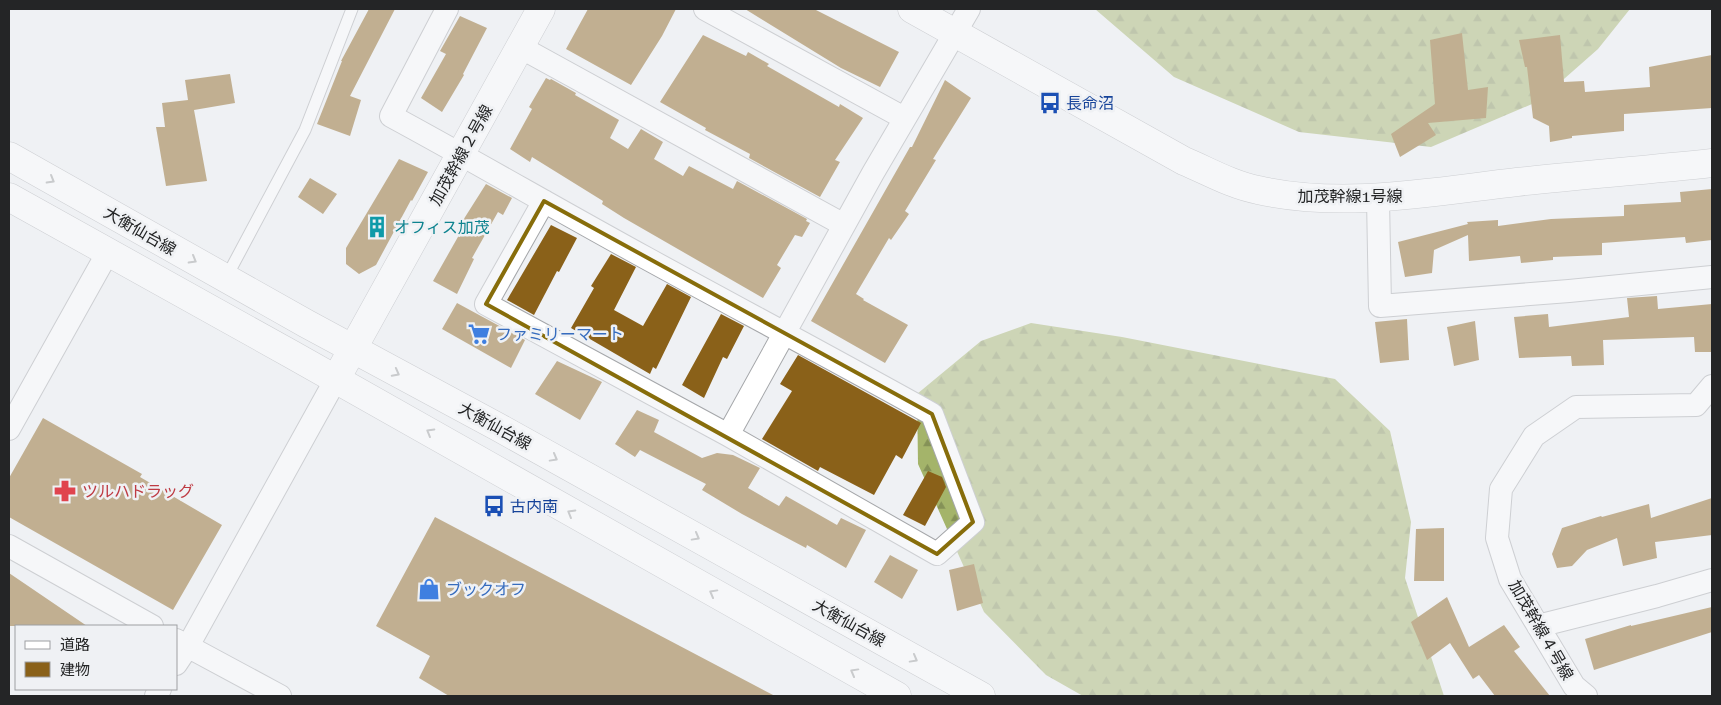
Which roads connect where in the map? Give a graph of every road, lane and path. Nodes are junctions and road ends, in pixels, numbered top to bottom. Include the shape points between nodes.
1 (352, 9) edge
2 (447, 9) edge
3 (541, 9) edge
4 (705, 9) edge
5 (912, 9) edge
6 (969, 9) edge
7 (956, 33) junction
8 (520, 47) junction
9 (904, 118) junction
10 (462, 154) junction
11 (9, 156) edge
12 (1712, 163) edge
13 (9, 197) edge
14 (1378, 199) junction
15 (544, 201) junction
16 (844, 225) junction
17 (108, 252) junction
18 (1712, 277) edge
19 (226, 279) junction
20 (785, 332) junction
21 (353, 349) junction
22 (336, 379) junction
23 (1712, 386) edge
24 (9, 429) edge
25 (728, 435) junction
26 (9, 546) edge
27 (1712, 580) edge
28 (150, 625) edge
29 (1538, 626) junction
30 (180, 650) edge
31 (280, 696) edge
32 (897, 696) edge
33 (981, 696) edge
34 (1586, 696) edge

1 - 19 lane via 305,130
2 - 10 street via 391,116
3 - 8 main road, 加茂幹線２号線
4 - 9 street
5 - 7 main road, 加茂幹線1号線
6 - 7 street
7 - 9 street
7 - 14 main road, 加茂幹線1号線 via 1184,161 1219,176 1256,190 1293,197
8 - 10 main road, 加茂幹線２号線
8 - 16 street
9 - 16 street
10 - 15 street
10 - 21 main road, 加茂幹線２号線
11 -> 19 main road, 大衡仙台線
12 - 14 main road, 加茂幹線1号線
13 - 17 main road, 大衡仙台線
14 - 18 street via 1380,306
15 - 20 street
15 - 25 street via 486,304
16 - 20 street
17 - 22 main road, 大衡仙台線
17 - 24 street
19 - 21 main road, 大衡仙台線
20 - 25 street
20 - 25 street via 932,414 973,522 937,554
21 - 22 main road, 加茂幹線２号線
21 -> 33 main road, 大衡仙台線
22 - 30 street
32 -> 22 main road, 大衡仙台線
23 - 29 street, 加茂幹線４号線 via 1696,405 1576,407 1534,436 1502,489 1497,538 1510,579
26 - 28 street
27 - 29 street
29 - 34 street, 加茂幹線４号線 via 1574,686
30 - 31 street

